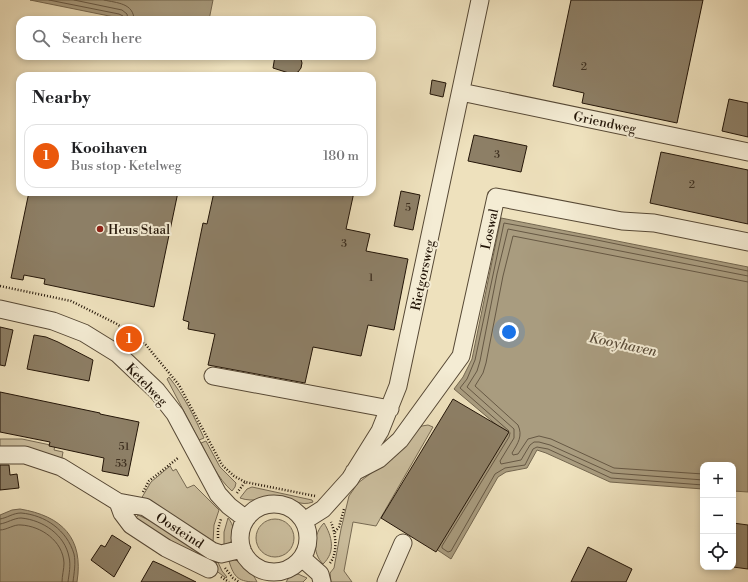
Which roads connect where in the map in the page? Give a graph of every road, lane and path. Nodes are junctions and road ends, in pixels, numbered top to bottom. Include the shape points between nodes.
1 (480, 0) edge
2 (461, 92) junction
3 (748, 152) edge
4 (748, 242) edge
5 (0, 310) edge
6 (213, 376) dead end
7 (390, 409) junction
8 (0, 455) edge
9 (178, 458) dead end
10 (354, 472) junction
11 (118, 502) junction
12 (135, 505) junction
13 (229, 506) junction
14 (323, 509) junction
15 (246, 520) junction
16 (304, 521) junction
17 (403, 543) dead end
18 (242, 549) junction
19 (221, 554) junction
20 (302, 558) junction
21 (209, 569) dead end
22 (271, 577) edge
23 (321, 578) edge
24 (386, 582) edge

1 - 2 street, Rietgorsweg
2 - 3 street, Griendweg
2 - 7 street, Rietgorsweg via 398,386
4 - 10 street, Loswal via 654,223 622,221 496,197 461,356 400,440 379,459
5 - 13 street, Ketelweg via 53,321 84,333 118,354 157,390 175,414 218,494
6 - 7 street
7 - 10 street, Rietgorsweg via 380,432
8 - 11 street, Oosteind via 25,455 61,467
9 - 12 path via 149,481
10 - 14 street, Rietgorsweg
11 - 12 street, Oosteind
11 - 21 street, Oosteind via 131,525 166,548
12 - 19 street, Oosteind via 145,507 212,551
13 - 14 path via 245,482 316,496
13 - 15 street, Ketelweg
13 - 19 path via 218,529
14 - 16 street, Rietgorsweg
14 - 23 path via 335,532 336,541 332,560
15 - 16 street via 252,512 261,507 275,504 294,510
15 - 18 street via 240,534
16 - 20 street via 308,540
17 - 24 street
18 - 19 street
18 - 22 street via 254,565
20 - 22 street via 289,569
20 - 23 street

